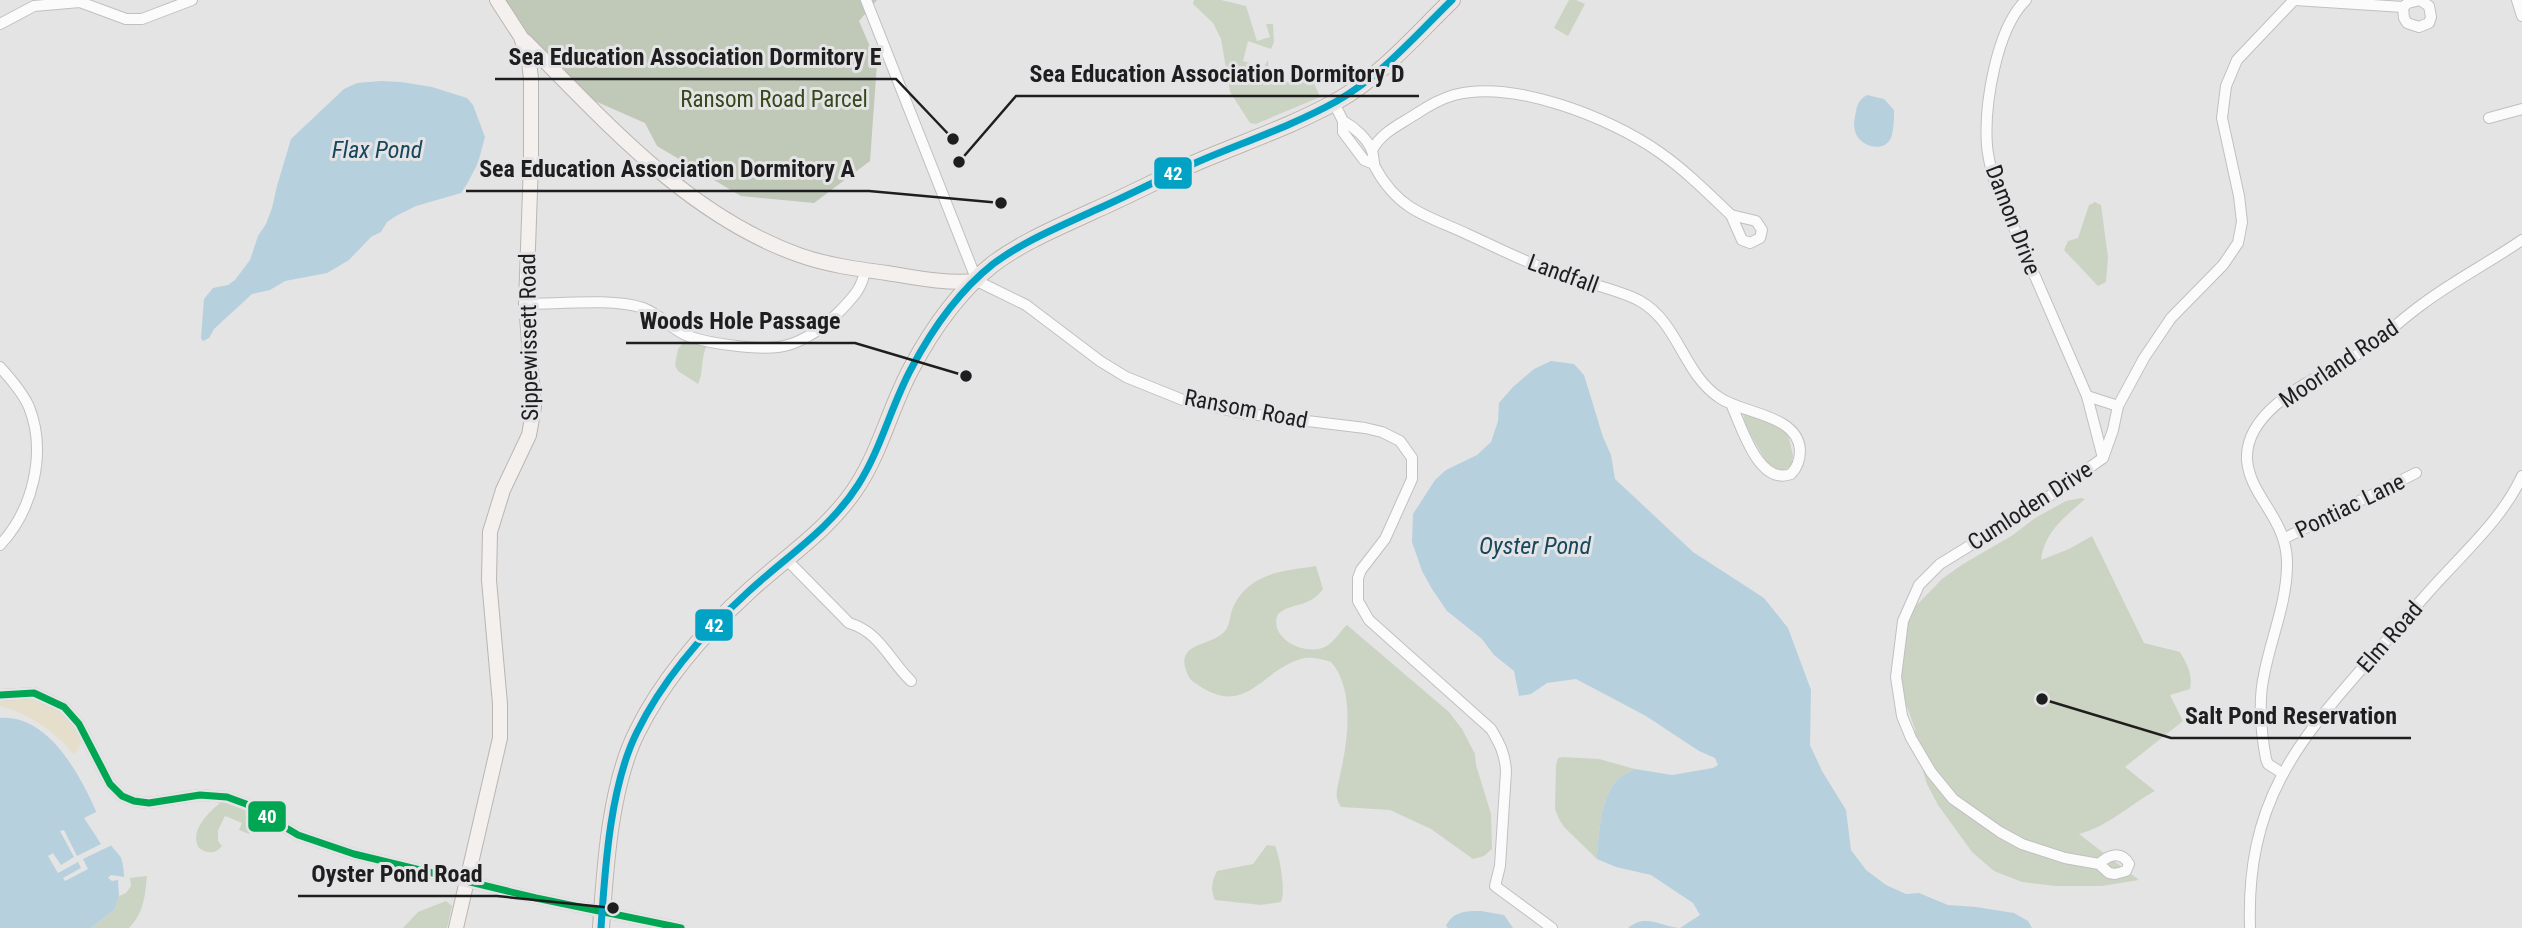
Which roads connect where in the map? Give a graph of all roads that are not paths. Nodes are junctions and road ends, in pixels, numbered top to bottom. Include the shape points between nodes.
1 (192, 0) edge
2 (497, 0) edge
3 (866, 0) edge
4 (1452, 0) edge
5 (2026, 0) edge
6 (2294, 0) edge
7 (2517, 0) edge
8 (2403, 7) dead end
9 (2522, 16) edge
10 (0, 24) edge
11 (521, 37) junction
12 (1334, 103) junction
13 (2522, 109) edge
14 (2488, 118) dead end
15 (1343, 121) junction
16 (1372, 150) junction
17 (1374, 164) junction
18 (1731, 215) dead end
19 (2522, 240) edge
20 (865, 270) junction
21 (976, 281) junction
22 (526, 304) junction
23 (0, 367) edge
24 (2087, 396) junction
25 (1732, 406) junction
26 (2118, 406) junction
27 (2103, 458) junction
28 (2416, 473) dead end
29 (2522, 476) edge
30 (2285, 538) junction
31 (0, 545) edge
32 (787, 560) junction
33 (911, 681) dead end
34 (0, 695) edge
35 (2281, 774) junction
36 (2099, 864) dead end
37 (466, 880) junction
38 (602, 920) edge
39 (456, 928) edge
40 (681, 928) edge
41 (1552, 928) edge
42 (2250, 928) edge

1 - 10 street via 142,19 126,19 80,2 46,4
2 - 11 main road, Sippewissett Road
3 - 21 street
4 - 12 highway via 1382,68
5 - 24 street, Damon Drive via 2002,39 1989,92 1987,147 1995,184
6 - 8 street
6 - 26 street, Cumloden Drive via 2237,60 2226,86 2222,118 2239,196 2242,222 2238,243 2171,318
7 - 9 street
11 - 20 main road, Ransom Road via 644,159 702,203 771,244 811,259
11 - 22 main road, Sippewissett Road via 529,61 531,100
12 - 15 street, Landfall
12 - 21 highway via 1029,240
13 - 14 street
15 - 16 street, Landfall via 1354,127
15 - 17 street, Landfall via 1343,132 1364,160
16 - 17 street, Landfall
16 - 18 street via 1384,134 1436,102 1474,91 1515,94 1583,112 1624,131 1673,162
17 - 25 street, Landfall via 1388,187 1413,209 1549,271 1641,302 1667,326 1698,379
19 - 30 street, Moorland Road via 2423,303 2363,351 2291,391 2261,422 2247,458 2252,481
20 - 21 main road, Ransom Road via 952,283
20 - 22 street via 859,291 832,319 787,346 735,345 689,336 643,308 608,303
21 - 32 highway via 949,309 911,370 859,484 813,539
21 - 41 street, Ransom Road via 1026,305 1126,377 1183,400 1241,413 1382,432 1405,445 1412,458 1412,479 1385,539 1361,570 1358,601 1369,620 1491,729 1501,745 1506,771 1495,886
22 - 37 main road, Sippewissett Road via 533,421 494,513 488,546 500,738
23 - 31 street via 29,407 36,461 21,513
24 - 26 street
24 - 27 street, Damon Drive
25 - 25 street, Landfall via 1766,470 1779,477 1791,474 1800,457 1793,433 1774,420
26 - 27 street, Cumloden Drive
27 - 36 street, Cumloden Drive via 1940,564 1919,584 1903,621 1896,677 1911,738 1953,799 2022,844
28 - 30 street, Pontiac Lane
29 - 35 street, Elm Road via 2487,527 2333,702
30 - 35 street, Moorland Road via 2284,596 2264,671 2261,704 2266,759
32 - 33 street via 849,622 882,643
32 - 38 highway via 696,644 664,683 636,734 612,819
34 - 37 street via 34,693 64,707 79,724 110,784 127,799 149,803 200,795 234,799 320,844
35 - 42 street, Elm Road via 2255,846
37 - 38 street
37 - 39 main road, Sippewissett Road
38 - 40 street

